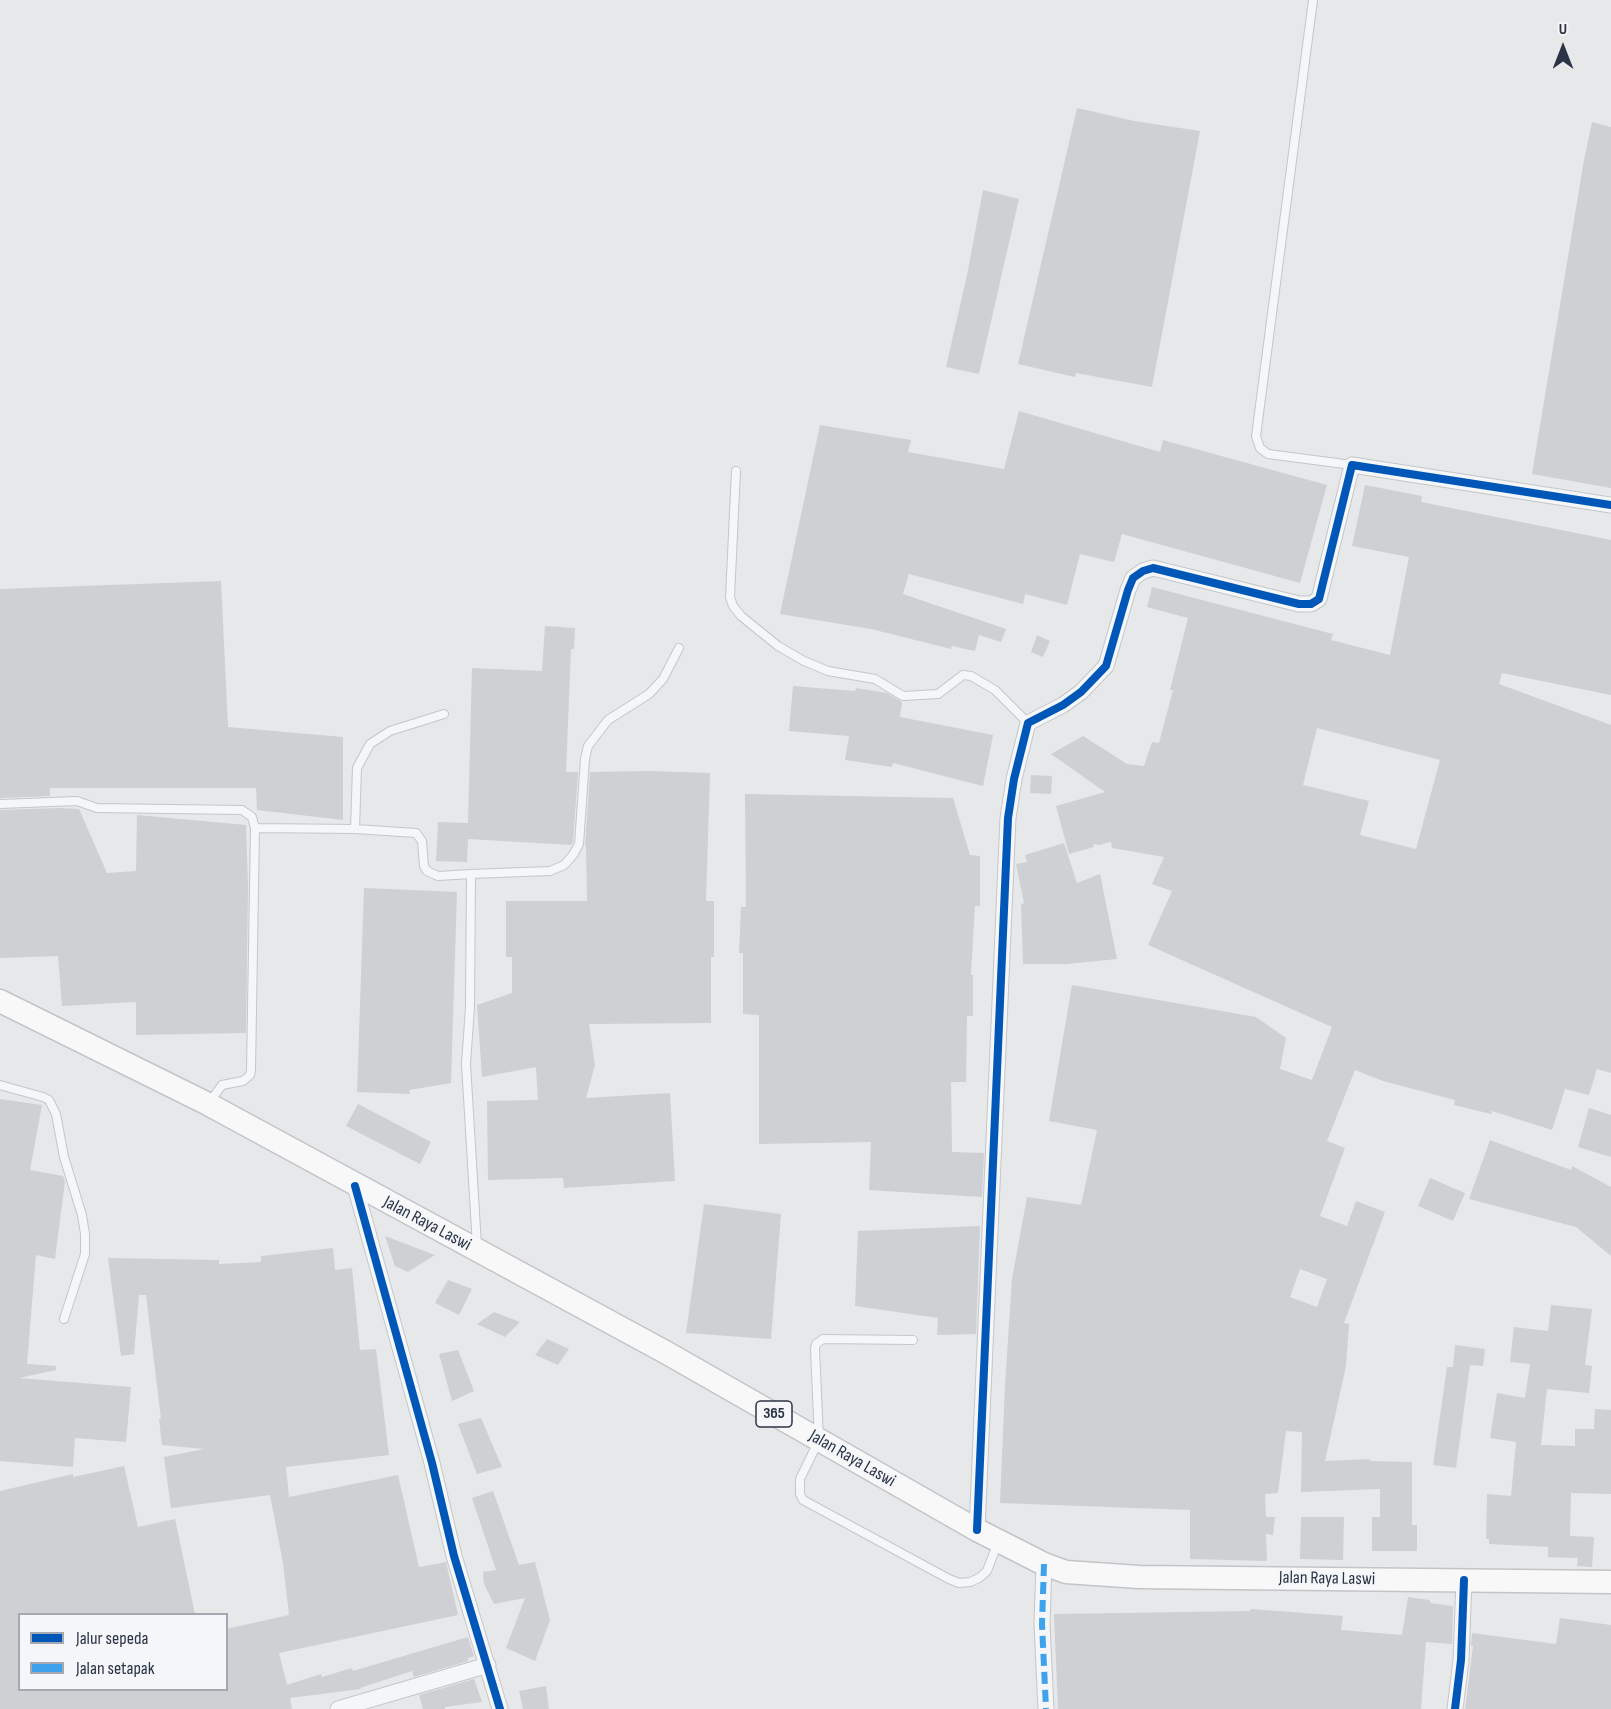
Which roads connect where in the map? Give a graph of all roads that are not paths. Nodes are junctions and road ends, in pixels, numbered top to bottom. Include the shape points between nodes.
1 (1313, 0) edge
2 (1352, 465) junction
3 (736, 471) dead end
4 (1611, 505) edge
5 (678, 648) dead end
6 (444, 714) dead end
7 (1028, 723) junction
8 (0, 804) edge
9 (255, 828) junction
10 (356, 829) junction
11 (471, 874) junction
12 (0, 1001) edge
13 (0, 1085) edge
14 (208, 1104) junction
15 (355, 1186) junction
16 (477, 1251) junction
17 (64, 1319) dead end
18 (913, 1340) dead end
19 (819, 1440) junction
20 (977, 1530) junction
21 (998, 1542) junction
22 (1044, 1564) junction
23 (1464, 1580) junction
24 (1611, 1582) edge
25 (488, 1665) junction
26 (338, 1709) edge
27 (500, 1709) edge
28 (1046, 1709) edge
29 (1455, 1709) edge

1 - 2 lane via 1256,436 1260,448 1268,454
2 - 4 street
2 - 7 street via 1319,599 1299,604 1153,568 1143,572 1133,578 1128,590 1106,666 1081,692
3 - 7 lane via 730,597 741,616 804,661 828,671 874,680 903,696 938,694 963,675 971,676 995,690
5 - 11 lane via 663,680 649,694 608,720 588,746 579,844 564,865 550,872
6 - 10 lane via 390,731 370,744 357,768
7 - 20 street via 1008,818
8 - 9 lane via 77,801 97,808 243,810 252,817
9 - 10 lane
9 - 14 lane via 251,1070 243,1081 222,1085
10 - 11 lane via 416,833 422,841 427,872 438,876
11 - 16 lane via 466,1064
12 - 14 main road, Jalan Raya Laswi / 365
13 - 17 lane via 44,1097 56,1114 85,1234 85,1254
14 - 15 main road, Jalan Raya Laswi / 365
15 - 16 main road, Jalan Raya Laswi / 365
15 - 25 street via 454,1557
16 - 19 main road, Jalan Raya Laswi / 365
18 - 19 lane via 823,1339 816,1344
19 - 20 main road, Jalan Raya Laswi / 365
19 - 21 lane via 800,1479 803,1500 959,1583 970,1582 987,1571
20 - 21 main road, Jalan Raya Laswi / 365
21 - 22 main road, Jalan Raya Laswi / 365
22 - 23 main road, Jalan Raya Laswi / 365 via 1066,1572 1139,1577
22 - 28 street
23 - 24 main road, Jalan Raya Laswi / 365
23 - 29 street
25 - 26 street
25 - 27 street

